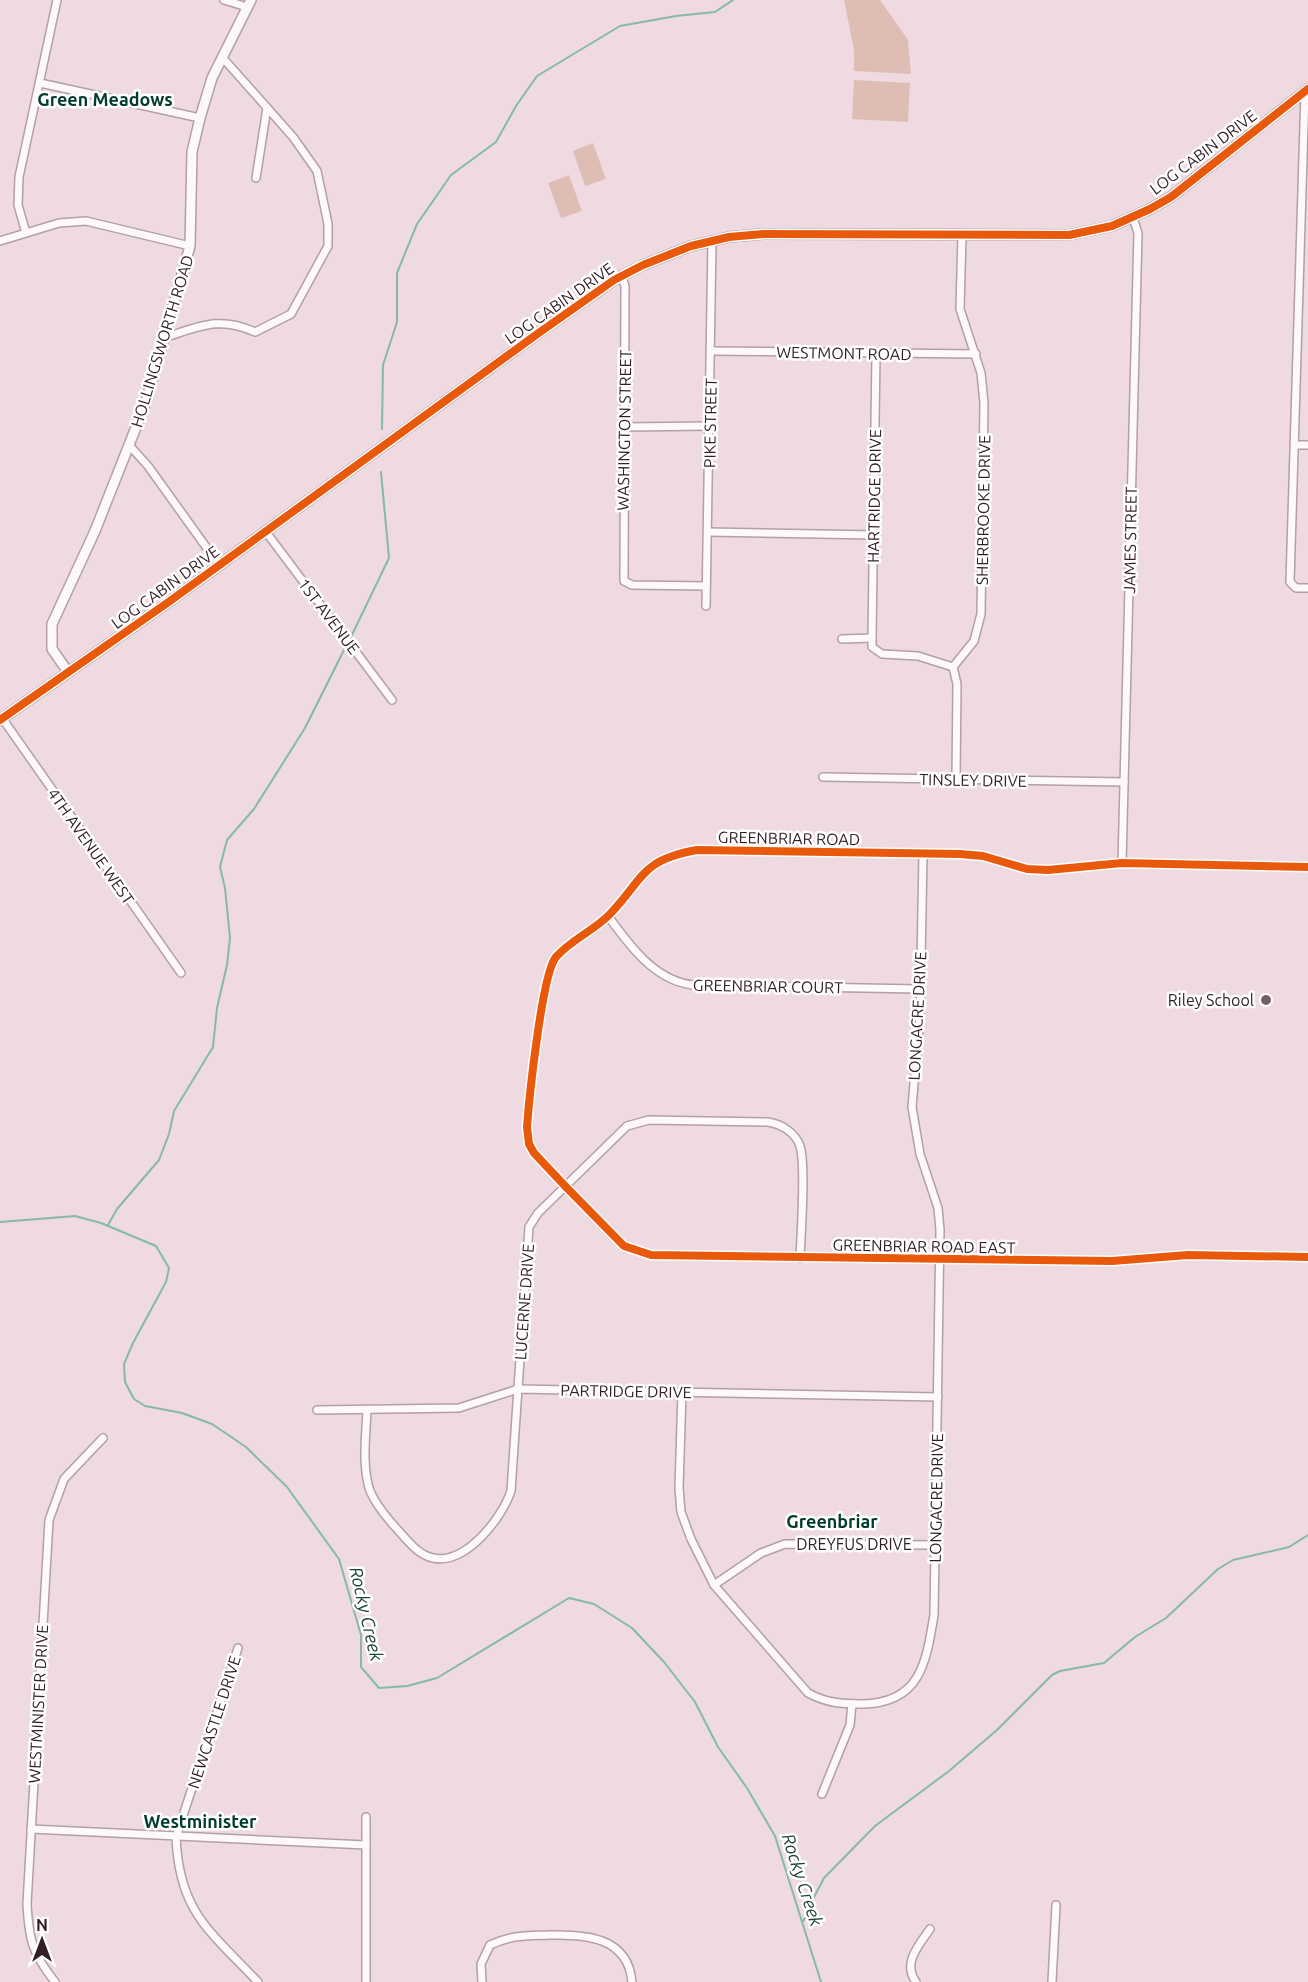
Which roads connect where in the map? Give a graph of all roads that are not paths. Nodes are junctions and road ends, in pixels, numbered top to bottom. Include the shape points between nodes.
1 (57, 0) edge
2 (224, 0) edge
3 (249, 3) edge
4 (222, 57) junction
5 (40, 82) junction
6 (1307, 90) edge
7 (267, 108) junction
8 (200, 118) junction
9 (256, 177) dead end
10 (1306, 182) edge
11 (1133, 218) junction
12 (26, 233) junction
13 (962, 235) junction
14 (0, 241) edge
15 (712, 241) junction
16 (190, 246) junction
17 (621, 275) junction
18 (166, 337) junction
19 (711, 351) junction
20 (876, 353) junction
21 (976, 354) junction
22 (710, 426) junction
23 (625, 427) junction
24 (1295, 445) junction
25 (130, 446) junction
26 (1308, 446) edge
27 (266, 532) junction
28 (708, 532) junction
29 (874, 535) junction
30 (219, 565) junction
31 (706, 586) junction
32 (1308, 588) edge
33 (706, 606) dead end
34 (872, 638) junction
35 (842, 639) dead end
36 (953, 667) junction
37 (68, 672) junction
38 (392, 700) dead end
39 (1, 719) edge
40 (823, 777) dead end
41 (956, 780) junction
42 (1124, 782) junction
43 (923, 854) junction
44 (1122, 863) junction
45 (1308, 867) edge
46 (608, 916) junction
47 (181, 973) dead end
48 (920, 989) junction
49 (566, 1187) junction
50 (1308, 1257) edge
51 (800, 1258) junction
52 (940, 1260) junction
53 (518, 1389) junction
54 (682, 1392) junction
55 (938, 1397) junction
56 (317, 1410) dead end
57 (367, 1410) junction
58 (103, 1438) dead end
59 (934, 1545) junction
60 (714, 1585) junction
61 (238, 1648) dead end
62 (852, 1704) junction
63 (822, 1794) dead end
64 (366, 1817) dead end
65 (31, 1829) junction
66 (176, 1837) junction
67 (366, 1845) junction
68 (1056, 1905) dead end
69 (930, 1929) dead end
70 (54, 1982) edge
71 (258, 1982) edge
72 (366, 1982) edge
73 (482, 1982) edge
74 (632, 1982) edge
75 (916, 1982) edge
76 (1052, 1982) edge

1 - 5 street
2 - 3 street
3 - 4 street, HOLLINGSWORTH ROAD
4 - 7 street
4 - 8 street, HOLLINGSWORTH ROAD
5 - 8 street
5 - 12 street via 18,187 18,205
6 - 10 street
6 - 11 street, LOG CABIN DRIVE via 1189,184
7 - 9 street
7 - 18 street via 317,171 328,224 328,246 291,314 255,332 226,321
8 - 16 street, HOLLINGSWORTH ROAD via 192,152
10 - 24 street
11 - 13 street, LOG CABIN DRIVE via 1070,235
11 - 42 street, JAMES STREET via 1138,233
12 - 14 street
12 - 16 street via 59,223 86,221
13 - 15 street, LOG CABIN DRIVE via 764,234
13 - 21 street, SHERBROOKE DRIVE via 960,309
15 - 17 street, LOG CABIN DRIVE via 668,254
15 - 19 street, PIKE STREET
16 - 18 street, HOLLINGSWORTH ROAD
17 - 23 street, WASHINGTON STREET via 625,286
17 - 27 street, LOG CABIN DRIVE
18 - 25 street, HOLLINGSWORTH ROAD
19 - 20 street, WESTMONT ROAD
19 - 22 street, PIKE STREET
20 - 21 street, WESTMONT ROAD
20 - 29 street, HARTRIDGE DRIVE
21 - 36 street, SHERBROOKE DRIVE via 984,404 981,614 974,641
22 - 23 street
22 - 28 street, PIKE STREET
23 - 31 street, WASHINGTON STREET via 623,577 627,584
24 - 26 street
24 - 32 street via 1292,586
25 - 30 street
25 - 37 street, HOLLINGSWORTH ROAD via 52,624 52,649
27 - 30 street, LOG CABIN DRIVE
27 - 38 street, 1ST AVENUE
28 - 29 street
28 - 31 street, PIKE STREET
29 - 34 street, HARTRIDGE DRIVE
30 - 37 street, LOG CABIN DRIVE
31 - 33 street, PIKE STREET
34 - 35 street
34 - 36 street via 872,647 882,654 918,656
36 - 41 street via 957,684
37 - 39 street, LOG CABIN DRIVE
39 - 47 street, 4TH AVENUE WEST
40 - 41 street, TINSLEY DRIVE
41 - 42 street, TINSLEY DRIVE
42 - 44 street, JAMES STREET
43 - 44 street, GREENBRIAR ROAD via 983,856 1027,869 1048,870
43 - 46 street, GREENBRIAR ROAD via 697,850 671,855 639,877
43 - 48 street, LONGACRE DRIVE
44 - 45 street, GREENBRIAR ROAD
46 - 48 street, GREENBRIAR COURT via 639,954 674,982
46 - 49 street, GREENBRIAR ROAD via 554,959 545,988 527,1137 534,1153
48 - 52 street, LONGACRE DRIVE via 913,1123 940,1217
49 - 51 street, GREENBRIAR ROAD EAST via 624,1246 637,1251
49 - 51 street, LUCERNE DRIVE via 620,1132 635,1122 775,1123 791,1133 801,1153
49 - 53 street, LUCERNE DRIVE via 529,1227
50 - 52 street, GREENBRIAR ROAD EAST
51 - 52 street, GREENBRIAR ROAD EAST
52 - 55 street, LONGACRE DRIVE
53 - 54 street, PARTRIDGE DRIVE
53 - 57 street, PARTRIDGE DRIVE via 459,1408
53 - 57 street, LUCERNE DRIVE via 511,1491 505,1509 461,1553 447,1559 432,1558 419,1551 375,1502 365,1469
54 - 55 street, PARTRIDGE DRIVE
54 - 60 street, LONGACRE DRIVE via 681,1512
55 - 59 street, LONGACRE DRIVE
56 - 57 street, PARTRIDGE DRIVE
58 - 65 street, WESTMINISTER DRIVE via 64,1479 49,1520
59 - 60 street, DREYFUS DRIVE via 785,1544 761,1553
59 - 62 street, LONGACRE DRIVE via 934,1615 918,1678 893,1700
60 - 62 street, LONGACRE DRIVE via 808,1693 825,1702
61 - 66 street, NEWCASTLE DRIVE
62 - 63 street via 850,1725
64 - 67 street
65 - 66 street
65 - 70 street, WESTMINISTER DRIVE via 28,1931 38,1961
66 - 67 street
66 - 71 street, NEWCASTLE DRIVE via 179,1874 190,1905
67 - 72 street
68 - 76 street
69 - 75 street via 910,1959
73 - 74 street via 481,1964 490,1945 507,1937 572,1934 600,1938 618,1949 631,1971

